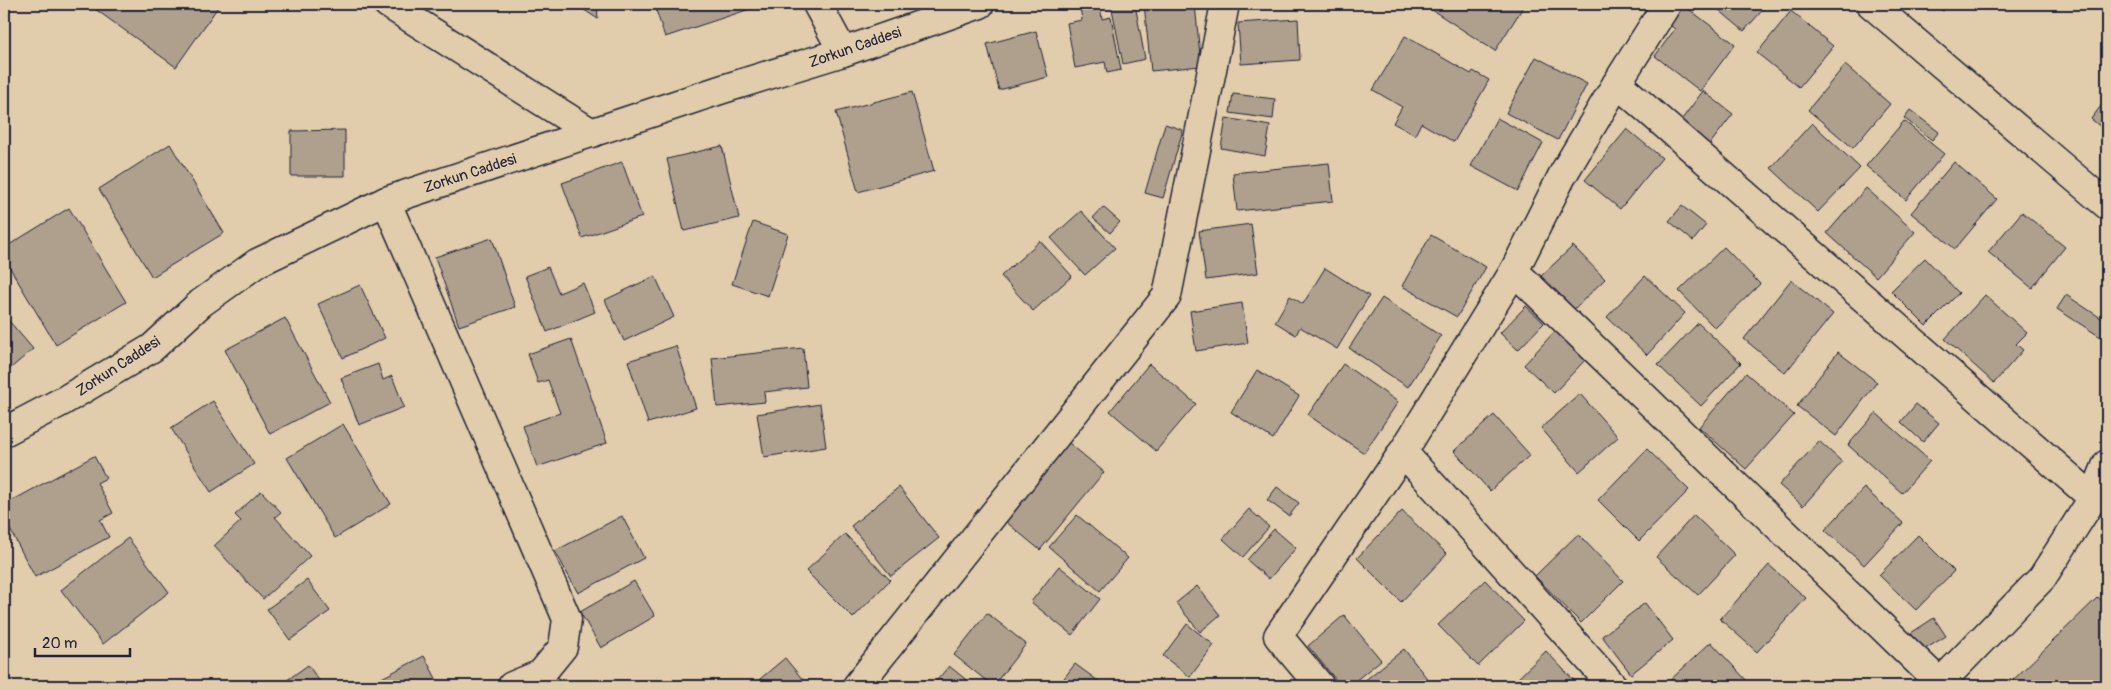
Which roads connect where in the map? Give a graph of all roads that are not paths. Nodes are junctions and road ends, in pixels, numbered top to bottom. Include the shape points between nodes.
1 (388, 4) edge
2 (816, 4) edge
3 (980, 4) edge
4 (1225, 4) edge
5 (1667, 4) edge
6 (1871, 4) edge
7 (843, 52) junction
8 (1617, 83) junction
9 (592, 133) junction
10 (386, 201) junction
11 (2107, 205) edge
12 (1514, 271) junction
13 (4, 432) edge
14 (1404, 452) junction
15 (2107, 464) edge
16 (2093, 498) junction
17 (1939, 685) edge
18 (512, 686) edge
19 (858, 686) edge
20 (1320, 686) edge
21 (1612, 686) edge

1 - 9 street
2 - 7 street
3 - 7 street, Zorkun Caddesi
4 - 19 street via 1167,296
5 - 8 street
6 - 11 street
7 - 9 street, Zorkun Caddesi
8 - 12 street via 1562,176
8 - 16 street
9 - 10 street, Zorkun Caddesi
10 - 13 street, Zorkun Caddesi via 257,263 200,303 152,348
10 - 18 street via 566,619 563,647 541,674
12 - 14 street
12 - 17 street
14 - 20 street via 1278,636
14 - 21 street
15 - 16 street
16 - 17 street via 2042,578

